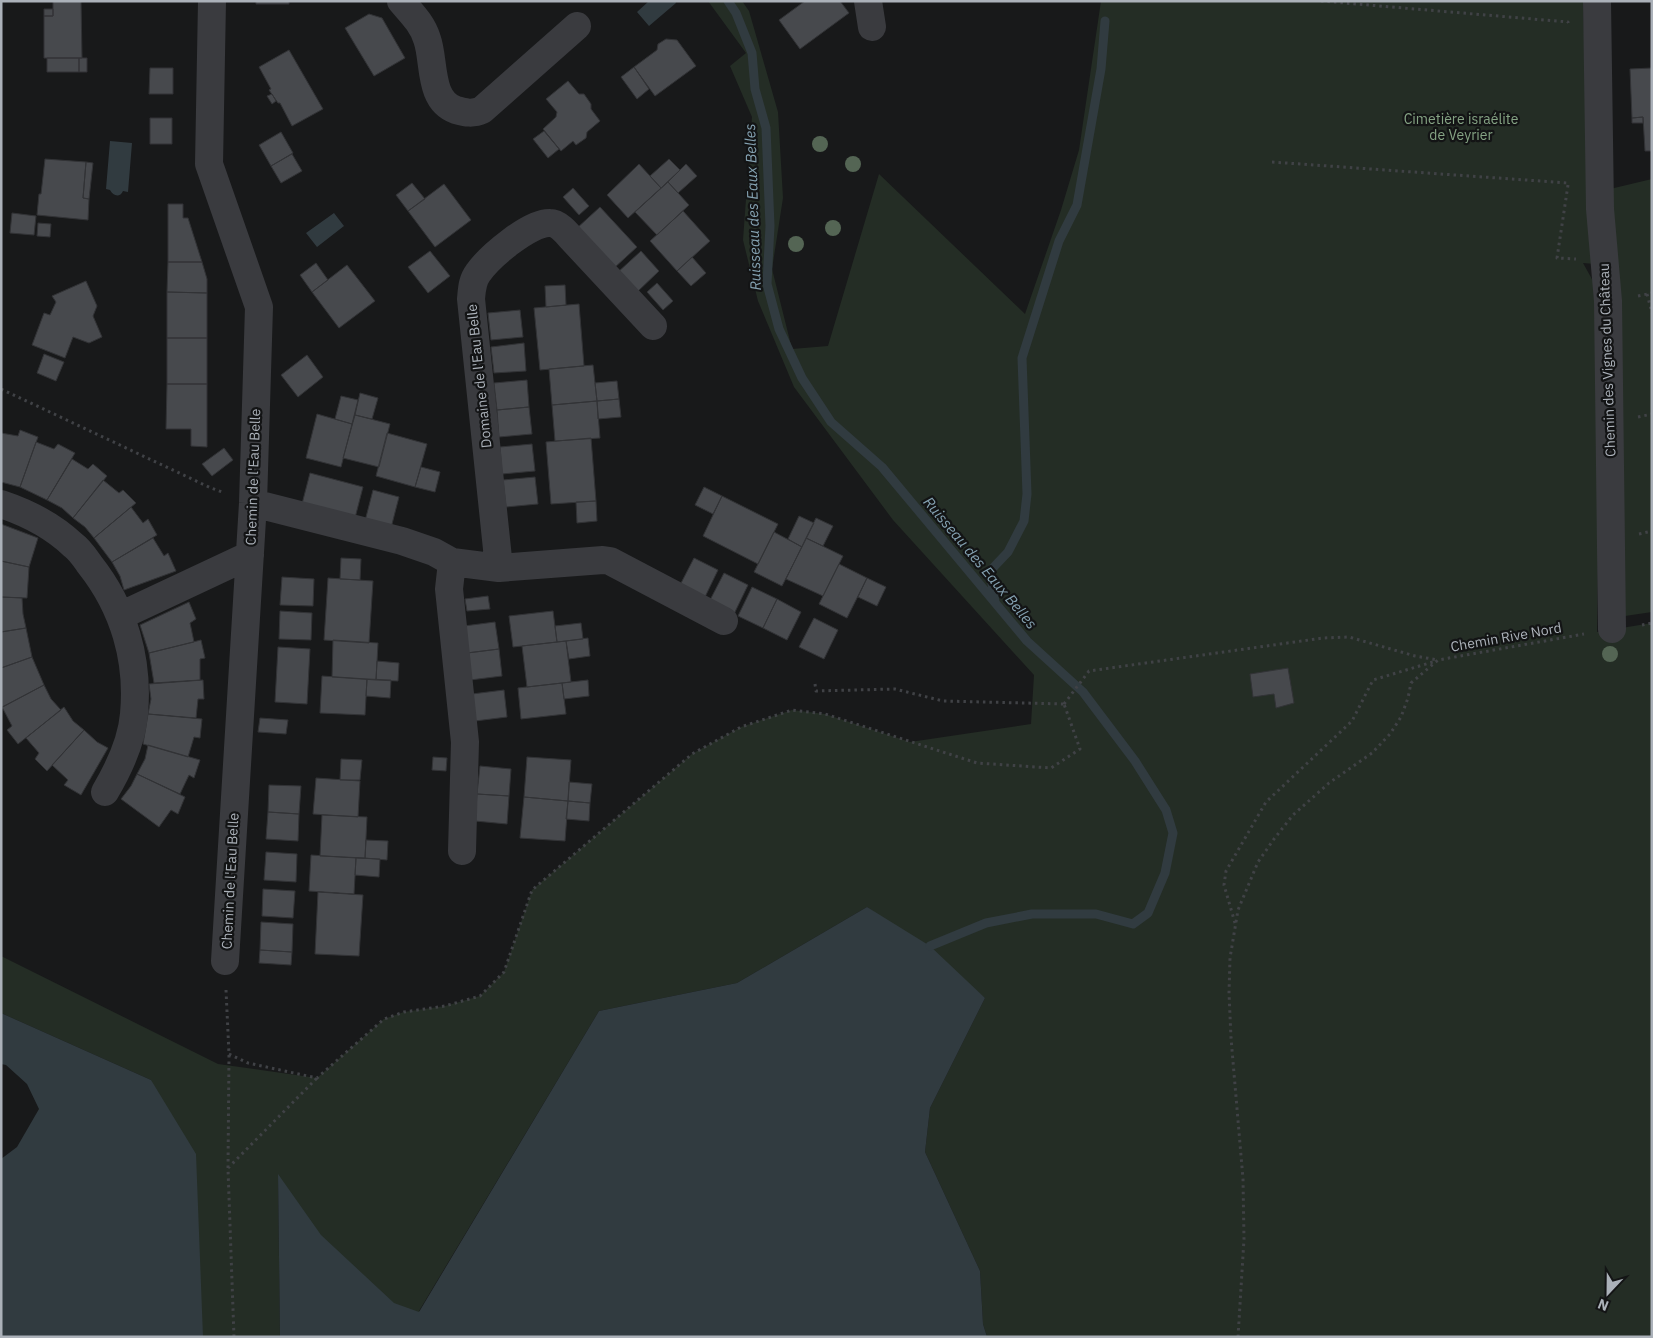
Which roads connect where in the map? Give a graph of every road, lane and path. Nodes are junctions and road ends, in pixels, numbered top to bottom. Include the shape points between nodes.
1 (212, 1) edge
2 (401, 1) edge
3 (1321, 1) edge
4 (1597, 1) edge
5 (577, 26) dead end
6 (1568, 31) dead end
7 (1272, 162) dead end
8 (1568, 174) dead end
9 (1568, 183) junction
10 (1569, 258) dead end
11 (1647, 294) dead end
12 (1652, 314) edge
13 (653, 326) dead end
14 (1, 389) edge
15 (1652, 414) edge
16 (1633, 419) dead end
17 (253, 503) junction
18 (1, 504) edge
19 (1652, 531) edge
20 (1638, 534) dead end
21 (250, 555) junction
22 (452, 562) junction
23 (499, 568) junction
24 (120, 616) junction
25 (724, 621) dead end
26 (1612, 629) joint
27 (1438, 660) junction
28 (815, 684) dead end
29 (1064, 704) junction
30 (105, 792) dead end
31 (462, 851) dead end
32 (1235, 924) junction
33 (225, 961) joint
34 (229, 1054) junction
35 (317, 1078) junction
36 (228, 1168) junction
37 (234, 1337) edge
38 (1238, 1337) edge

1 - 17 street, Chemin de l'Eau Belle via 209,164 259,307
2 - 5 street via 420,22 428,39 436,86 442,100 464,112 482,110
3 - 6 path via 1568,22
4 - 26 street, Chemin des Vignes du Château via 1600,209 1608,301
7 - 9 path
8 - 9 path
9 - 10 path via 1557,258
11 - 12 path
13 - 23 street, Domaine de l'Eau Belle via 572,238 552,222 540,223 529,229 493,256 477,274 471,299
14 - 17 path via 211,488
15 - 16 path
17 - 21 street, Chemin de l'Eau Belle
17 - 22 street via 402,541
18 - 24 street via 46,524 75,546 97,574
19 - 20 path
21 - 24 street
21 - 33 street, Chemin de l'Eau Belle
22 - 23 street
22 - 31 street via 449,589 465,742
23 - 25 street via 603,560
24 - 30 street via 133,663 134,716 122,761
26 - 27 path, Chemin Rive Nord
27 - 29 path via 1349,637 1323,638 1089,671
27 - 32 path, Chemin Rive Nord via 1411,683 1408,698 1390,734 1372,753 1293,815 1274,839 1258,862
27 - 32 path via 1373,680 1352,721 1266,802 1224,879
28 - 29 path via 816,691 896,689 943,701
29 - 35 path via 1080,749 1051,768 976,763 825,714 792,710 741,727 692,754 532,890 504,972 480,996 384,1019
32 - 38 path via 1229,993 1243,1179 1244,1239
33 - 34 path
34 - 35 path via 248,1063
34 - 36 path
35 - 36 path
36 - 37 path

